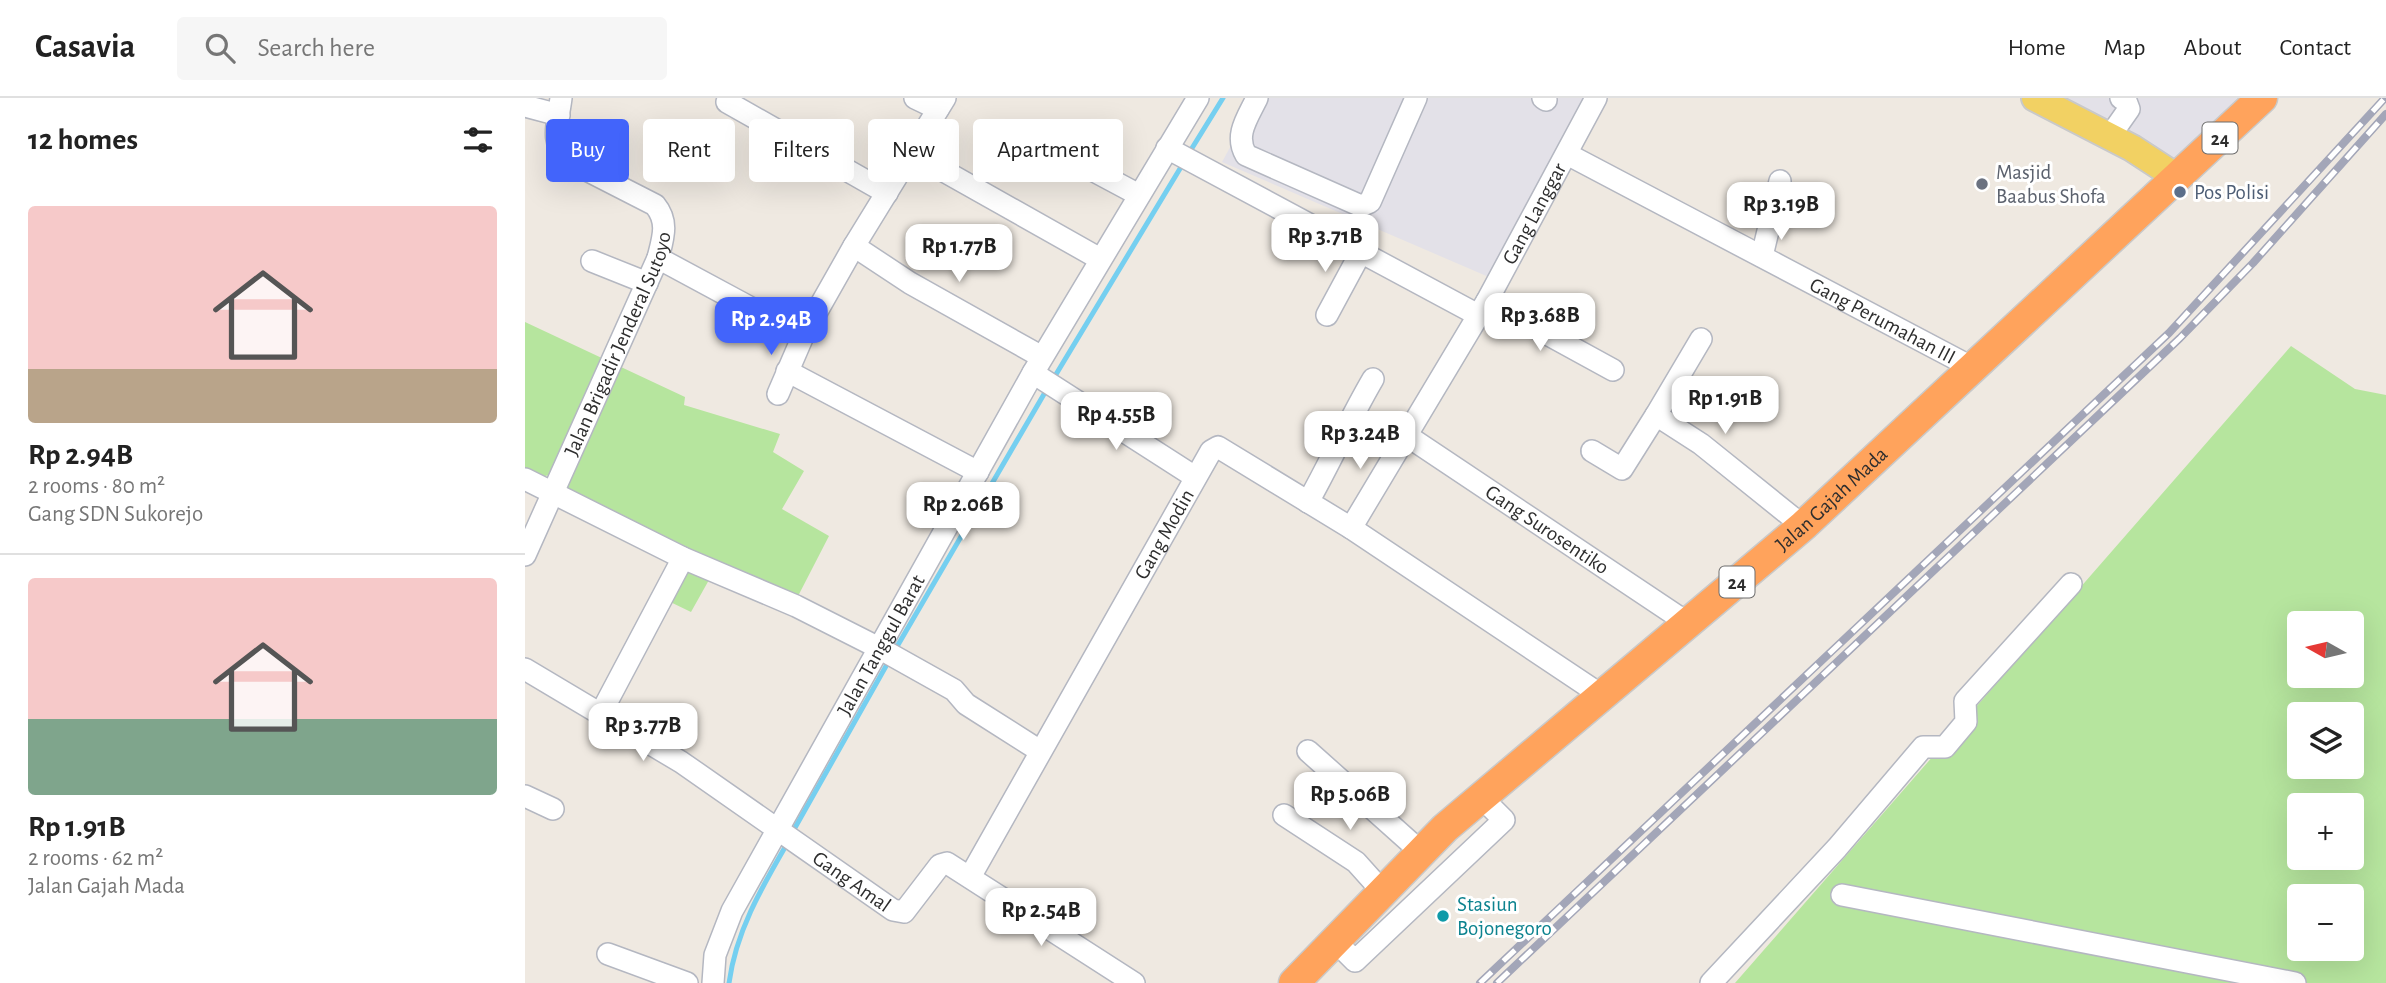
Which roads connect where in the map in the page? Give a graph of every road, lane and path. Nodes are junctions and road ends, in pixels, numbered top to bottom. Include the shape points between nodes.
1 (915, 98) edge
2 (1198, 98) edge
3 (1257, 98) edge
4 (1416, 98) edge
5 (1596, 98) edge
6 (2035, 98) edge
7 (2262, 98) edge
8 (723, 99) edge
9 (2125, 99) edge
10 (941, 104) edge
11 (525, 106) edge
12 (560, 106) edge
13 (2110, 136) junction
14 (1176, 153) junction
15 (1567, 154) junction
16 (2178, 178) junction
17 (959, 180) edge
18 (1780, 181) dead end
19 (894, 182) edge
20 (1115, 182) edge
21 (887, 193) junction
22 (1139, 195) junction
23 (854, 246) junction
24 (1361, 252) junction
25 (1762, 256) junction
26 (658, 258) junction
27 (1100, 259) junction
28 (592, 261) dead end
29 (647, 282) junction
30 (1482, 308) junction
31 (1327, 315) dead end
32 (803, 337) junction
33 (1701, 338) dead end
34 (1975, 369) junction
35 (1613, 370) dead end
36 (787, 371) junction
37 (1044, 375) junction
38 (1373, 379) dead end
39 (778, 394) dead end
40 (1655, 415) junction
41 (1406, 435) junction
42 (1592, 452) dead end
43 (978, 472) junction
44 (1195, 477) junction
45 (525, 479) edge
46 (552, 491) junction
47 (1308, 502) junction
48 (1803, 526) junction
49 (1350, 528) junction
50 (525, 555) edge
51 (683, 558) junction
52 (2071, 583) dead end
53 (1689, 624) junction
54 (879, 648) junction
55 (525, 669) edge
56 (1601, 695) junction
57 (601, 713) junction
58 (1040, 751) junction
59 (1308, 751) dead end
60 (525, 796) edge
61 (1481, 797) junction
62 (553, 809) dead end
63 (1284, 815) dead end
64 (784, 834) junction
65 (1421, 852) junction
66 (970, 877) junction
67 (1382, 891) junction
68 (1842, 895) dead end
69 (1334, 940) junction
70 (607, 954) dead end
71 (687, 983) edge
72 (713, 983) edge
73 (1134, 983) edge
74 (1294, 983) edge
75 (1711, 983) edge
76 (2295, 983) edge

1 - 10 street
2 - 14 street, Jalan Tanggul Barat
3 - 4 street via 1242,130 1240,144 1247,155 1361,206 1370,202
5 - 15 street, Gang Langgar
6 - 13 main road
7 - 16 highway, 24
8 - 21 street
9 - 13 street via 2129,109
11 - 12 street
12 - 26 street, Jalan Brigadir Jenderal Sutoyo via 555,144 560,153 642,195 664,216
13 - 16 main road
14 - 22 street, Jalan Tanggul Barat
14 - 24 street
15 - 25 street, Gang Perumahan III
15 - 30 street, Gang Langgar
16 - 34 highway, Jalan Gajah Mada / 24
17 - 27 street
18 - 25 street
19 - 21 street
20 - 22 street
21 - 23 street
22 - 27 street, Jalan Tanggul Barat
23 - 32 street
23 - 37 street
24 - 30 street
24 - 31 street
25 - 34 street, Gang Perumahan III
26 - 29 street, Jalan Brigadir Jenderal Sutoyo
26 - 32 street
27 - 37 street, Jalan Tanggul Barat
28 - 29 street
29 - 46 street, Jalan Brigadir Jenderal Sutoyo
30 - 35 street
30 - 41 street, Gang Langgar
32 - 36 street
33 - 40 street
34 - 48 highway, Jalan Gajah Mada / 24
36 - 39 street
36 - 43 street
37 - 43 street, Jalan Tanggul Barat
37 - 44 street
38 - 47 street
40 - 42 street via 1622,469
40 - 48 street via 1701,444
41 - 49 street, Gang Langgar
41 - 53 street, Gang Surosentiko
43 - 54 street, Jalan Tanggul Barat
44 - 47 street, Gang Modin via 1218,447
44 - 58 street, Gang Modin
45 - 46 street
46 - 50 street, Jalan Brigadir Jenderal Sutoyo
46 - 51 street
47 - 49 street, Gang Modin
48 - 53 highway, Jalan Gajah Mada / 24
49 - 56 street, Gang Modin
51 - 54 street via 796,606
51 - 57 street
52 - 75 street via 1965,701 1966,723 1945,747 1923,747 1837,849
53 - 56 highway, Jalan Gajah Mada / 24
54 - 58 street via 954,690 966,704
54 - 64 street, Jalan Tanggul Barat
55 - 57 street, Gang Amal
56 - 61 highway, Jalan Gajah Mada / 24
57 - 64 street, Gang Amal
58 - 66 street, Gang Modin
59 - 65 street
60 - 62 street
61 - 65 highway, Jalan Gajah Mada / 24
61 - 69 street via 1504,820 1355,961
63 - 67 street via 1356,862
64 - 66 street, Gang Amal via 898,913 904,912 944,863
64 - 72 street, Jalan Tanggul Barat via 722,934
65 - 67 highway, Jalan Gajah Mada / 24
66 - 73 street
67 - 69 highway, Jalan Gajah Mada / 24
68 - 76 street
69 - 74 highway, Jalan Gajah Mada / 24
70 - 71 street

